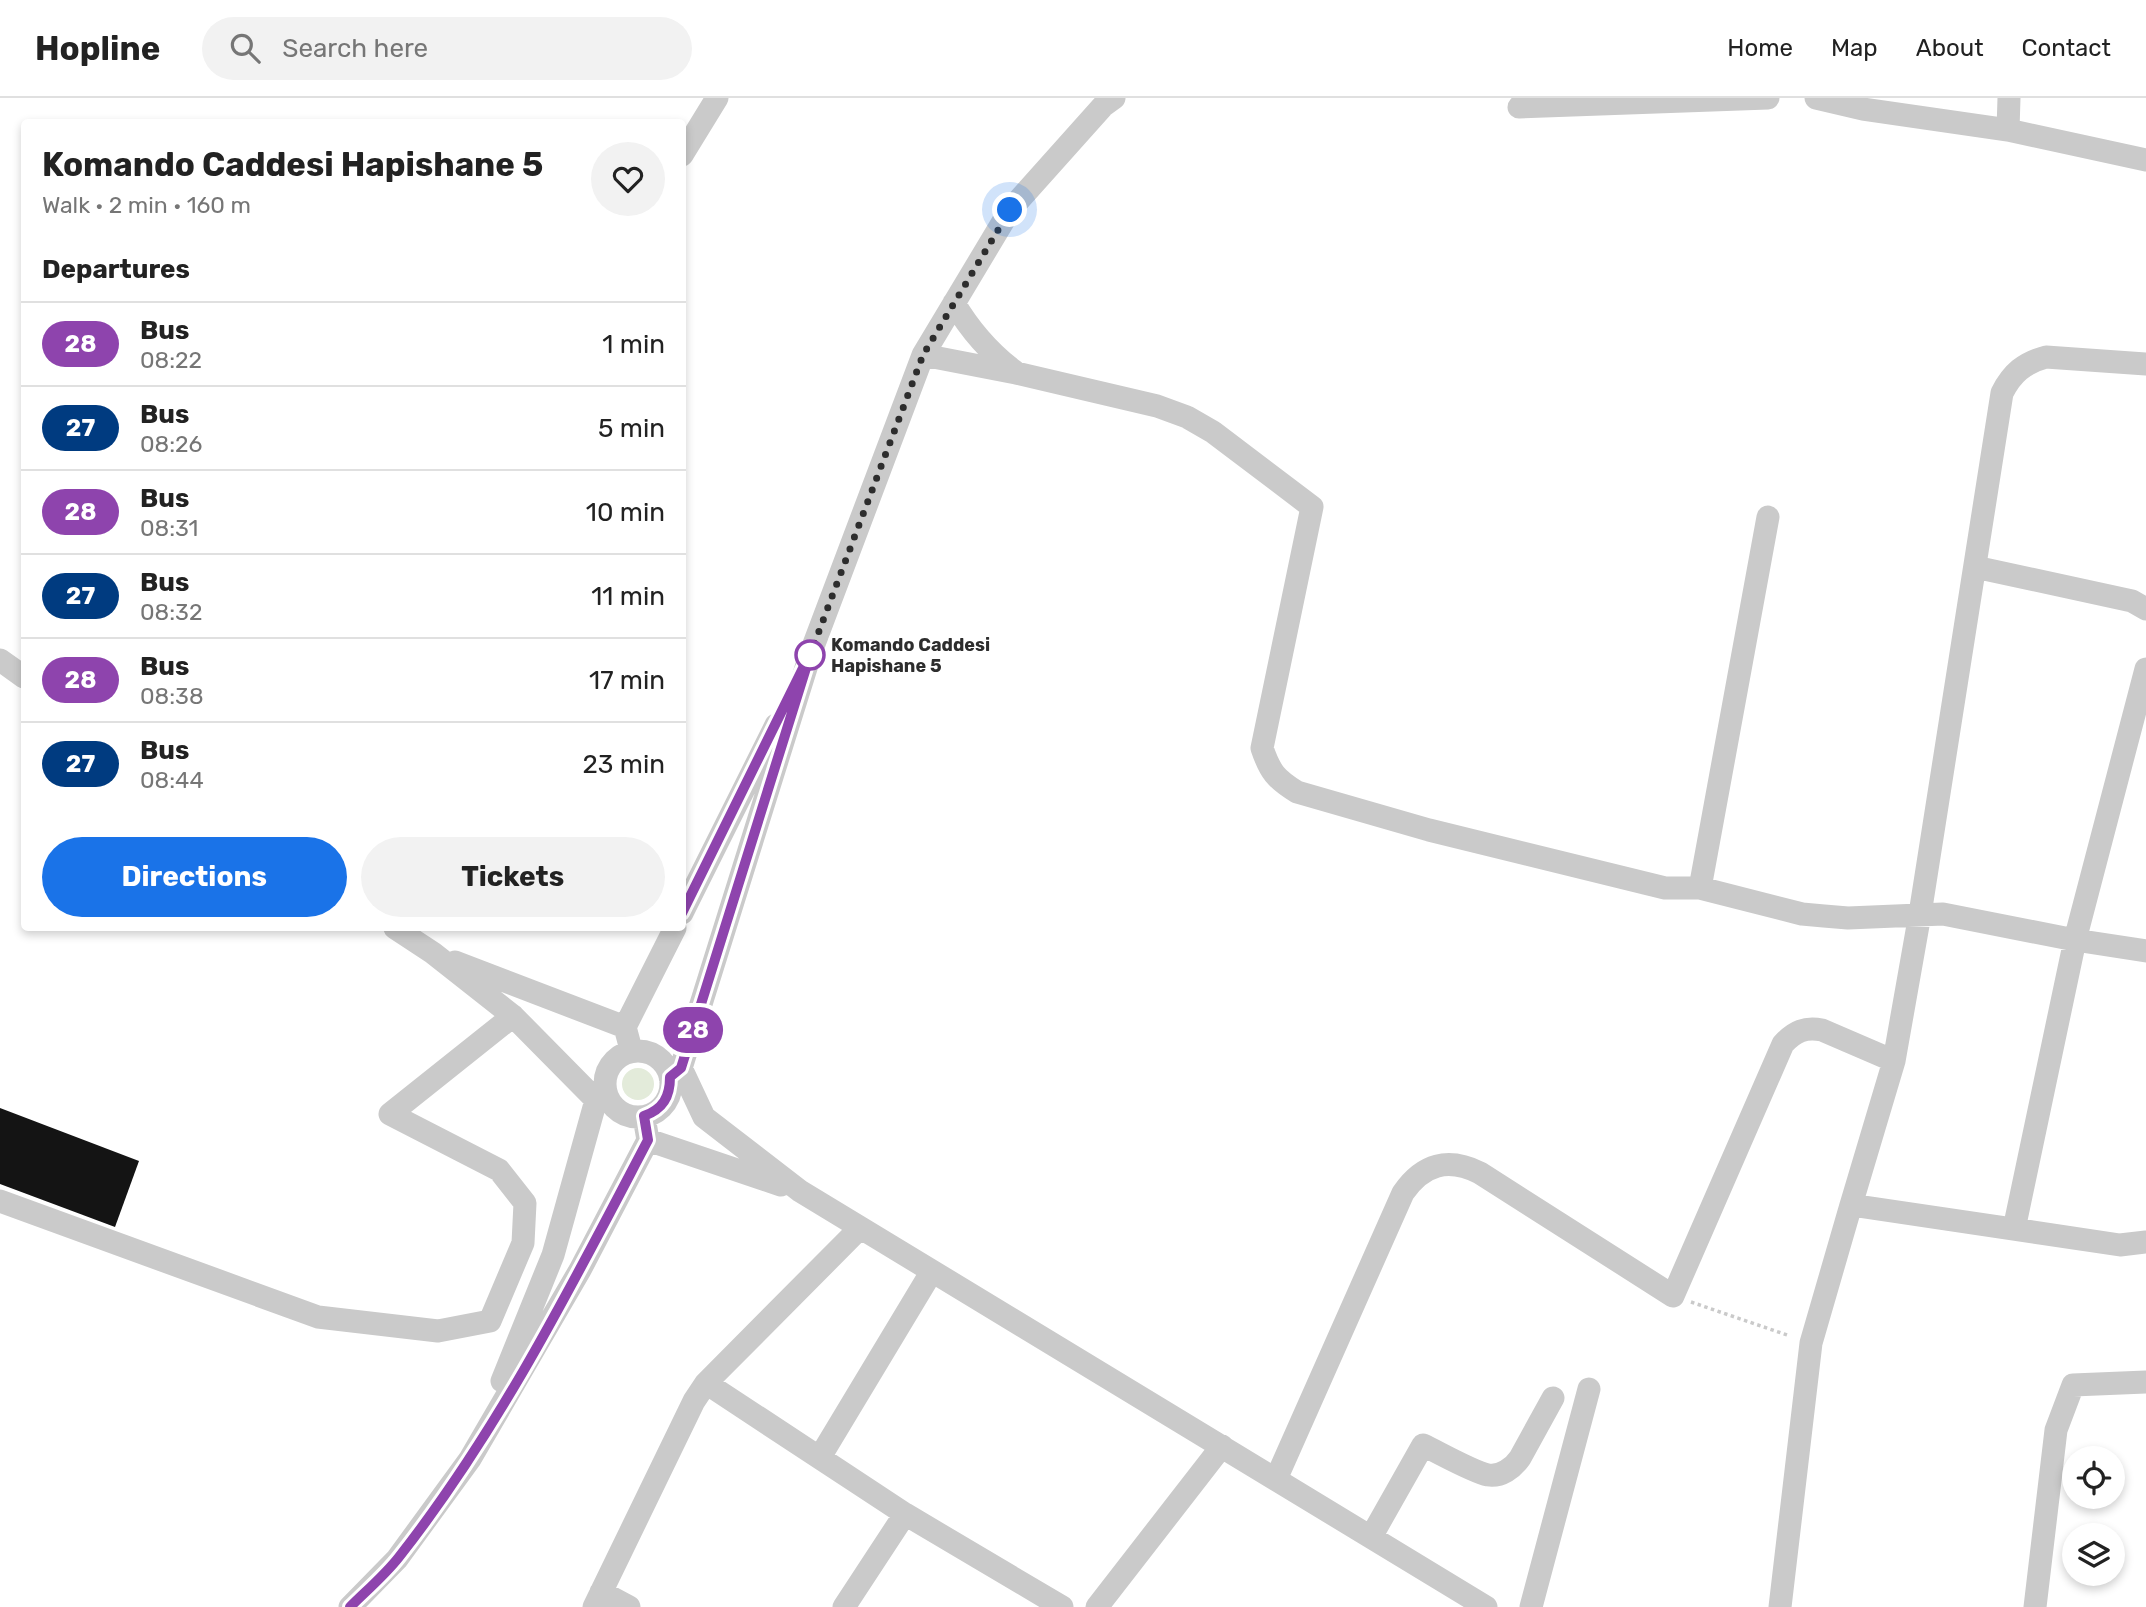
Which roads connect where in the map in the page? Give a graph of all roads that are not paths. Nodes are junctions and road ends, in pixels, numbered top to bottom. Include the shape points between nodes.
1 (717, 98) edge
2 (1114, 98) edge
3 (1768, 98) edge
4 (1816, 98) edge
5 (2009, 98) edge
6 (1519, 107) dead end
7 (2008, 130) junction
8 (686, 148) edge
9 (2146, 160) edge
10 (954, 303) junction
11 (923, 355) junction
12 (2146, 365) edge
13 (1016, 373) junction
14 (1768, 517) dead end
15 (1975, 567) junction
16 (2146, 609) edge
17 (811, 652) junction
18 (0, 660) edge
19 (2146, 669) edge
20 (21, 675) edge
21 (1700, 888) junction
22 (686, 905) edge
23 (1920, 914) junction
24 (400, 931) edge
25 (673, 931) edge
26 (2075, 940) junction
27 (2146, 951) edge
28 (433, 953) junction
29 (513, 1016) junction
30 (625, 1027) junction
31 (631, 1052) junction
32 (1894, 1061) junction
33 (676, 1073) junction
34 (602, 1098) junction
35 (644, 1116) junction
36 (648, 1140) junction
37 (800, 1191) junction
38 (0, 1201) edge
39 (1851, 1205) junction
40 (860, 1228) junction
41 (2014, 1229) junction
42 (2146, 1242) edge
43 (932, 1271) junction
44 (706, 1382) junction
45 (2146, 1382) edge
46 (1589, 1389) dead end
47 (1553, 1398) dead end
48 (1222, 1447) junction
49 (820, 1457) junction
50 (470, 1459) junction
51 (1276, 1479) junction
52 (905, 1514) junction
53 (1371, 1537) junction
54 (597, 1599) edge
55 (350, 1607) edge
56 (629, 1607) edge
57 (844, 1607) edge
58 (1062, 1607) edge
59 (1097, 1607) edge
60 (1486, 1607) edge
61 (1531, 1607) edge
62 (1780, 1607) edge
63 (2035, 1607) edge

1 - 8 street
2 - 10 street via 1010,210
3 - 6 street
4 - 7 street
5 - 7 street
7 - 9 street
10 - 11 street
10 - 13 street via 986,347
11 - 13 street
11 - 17 street
12 - 15 street via 2046,357 2025,365 2009,380 2002,393
13 - 21 street via 1186,417 1312,507 1262,748 1279,780 1297,792 1429,830 1665,888
14 - 21 street
15 - 16 street via 2132,601
15 - 23 street
17 - 22 street
17 - 33 street
18 - 20 street
19 - 26 street
21 - 23 street via 1802,914 1847,918
23 - 26 street via 1943,914
23 - 32 street
24 - 28 street
25 - 30 street
26 - 27 street
26 - 41 street
28 - 29 street
28 - 30 street
29 - 34 street
29 - 38 street via 390,1114 499,1170 525,1203 523,1243 489,1321 438,1331 318,1317
30 - 31 street
31 - 33 street via 652,1054
31 - 34 street via 613,1062
32 - 39 street
32 - 51 street via 1811,1028 1783,1044 1673,1296 1480,1172 1451,1164 1425,1171 1403,1193
33 - 35 street via 668,1098 654,1113
33 - 37 street via 704,1117
34 - 35 street via 624,1114
34 - 50 street via 553,1255
35 - 36 street
36 - 37 street
36 - 50 street via 580,1270
37 - 40 street
39 - 41 street
39 - 62 street via 1811,1343
40 - 43 street
40 - 44 street
41 - 42 street via 2120,1245
43 - 48 street
43 - 49 street
44 - 49 street
44 - 54 street
45 - 63 street via 2073,1385 2056,1430
46 - 61 street
47 - 53 street via 1520,1458 1505,1472 1487,1475 1423,1445
48 - 51 street
48 - 59 street
49 - 52 street
50 - 55 street via 397,1559
51 - 53 street
52 - 57 street
52 - 58 street
53 - 60 street
54 - 56 street

